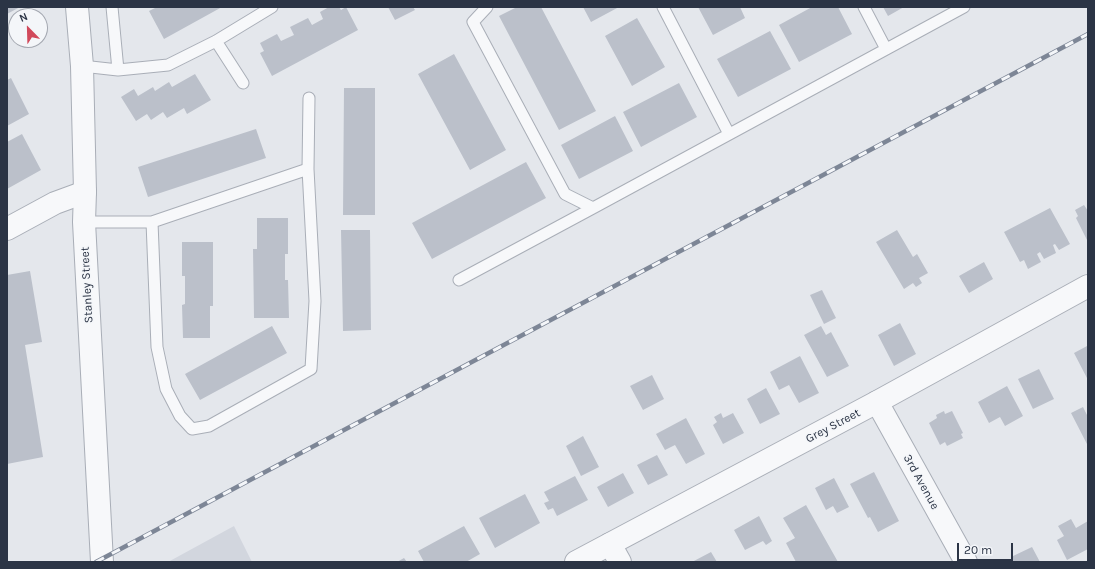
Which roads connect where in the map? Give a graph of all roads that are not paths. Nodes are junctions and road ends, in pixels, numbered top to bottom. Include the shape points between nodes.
1 (77, 7) edge
2 (112, 7) edge
3 (272, 7) edge
4 (487, 7) edge
5 (663, 7) edge
6 (864, 7) edge
7 (964, 7) edge
8 (216, 41) junction
9 (886, 49) junction
10 (82, 66) junction
11 (118, 70) junction
12 (243, 83) dead end
13 (309, 98) dead end
14 (729, 134) junction
15 (308, 169) junction
16 (85, 192) junction
17 (592, 208) junction
18 (84, 222) junction
19 (152, 222) junction
20 (7, 229) edge
21 (459, 280) dead end
22 (1088, 286) edge
23 (877, 402) junction
24 (615, 553) edge
25 (102, 562) edge
26 (576, 562) edge
27 (966, 562) edge

1 - 10 street, Stanley Street
2 - 11 lane
3 - 8 lane
4 - 17 lane via 473,22 565,194
5 - 14 lane
6 - 9 lane
7 - 9 lane
8 - 11 lane via 168,65
8 - 12 lane
9 - 14 lane
10 - 11 lane
10 - 16 street, Stanley Street
13 - 15 lane
14 - 17 lane
15 - 19 lane
15 - 19 lane via 315,301 311,369 209,426 192,429 180,416 166,389 157,347
16 - 18 street, Stanley Street
16 - 20 street via 55,203
17 - 21 lane
18 - 19 lane
18 - 25 street, Stanley Street
22 - 23 street, Grey Street
23 - 24 street, Grey Street
23 - 27 street, 3rd Avenue
24 - 26 street, Grey Street

